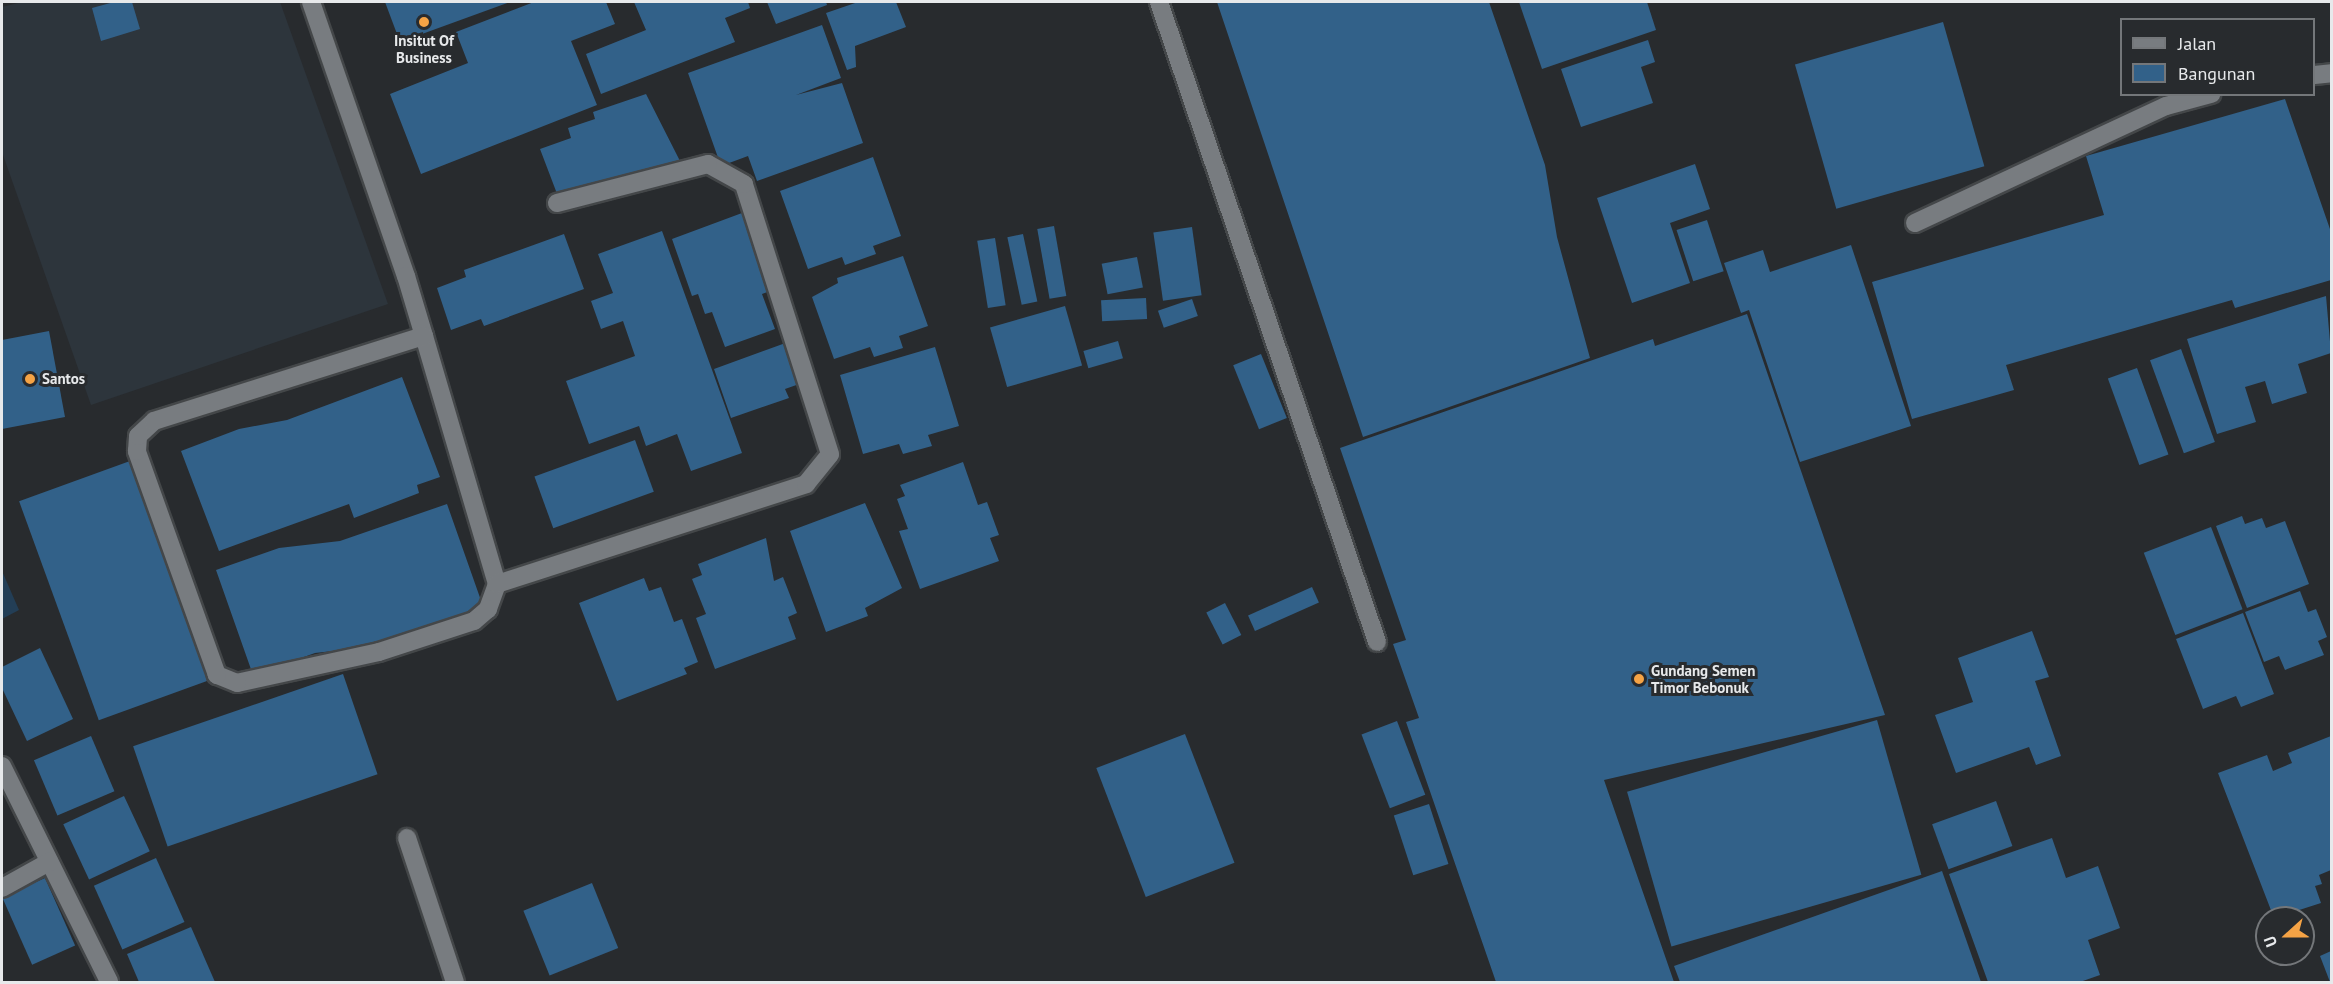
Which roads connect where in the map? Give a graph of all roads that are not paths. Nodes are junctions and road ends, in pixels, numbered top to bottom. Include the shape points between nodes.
1 (311, 2) edge
2 (1159, 2) edge
3 (2331, 73) edge
4 (2315, 75) edge
5 (2204, 96) edge
6 (556, 203) dead end
7 (1915, 223) dead end
8 (424, 336) junction
9 (497, 584) junction
10 (1377, 642) dead end
11 (2, 766) edge
12 (407, 838) dead end
13 (49, 862) junction
14 (2, 888) edge
15 (109, 982) edge
16 (455, 982) edge

1 - 8 street
2 - 10 street
3 - 4 street
5 - 7 street via 2166,106
6 - 9 street via 708,164 744,184 830,454 806,484
8 - 9 street
8 - 9 street via 154,421 138,436 137,451 205,653 217,675 237,683 379,652 474,621 488,609
11 - 13 street
12 - 16 street
13 - 14 street
13 - 15 street

